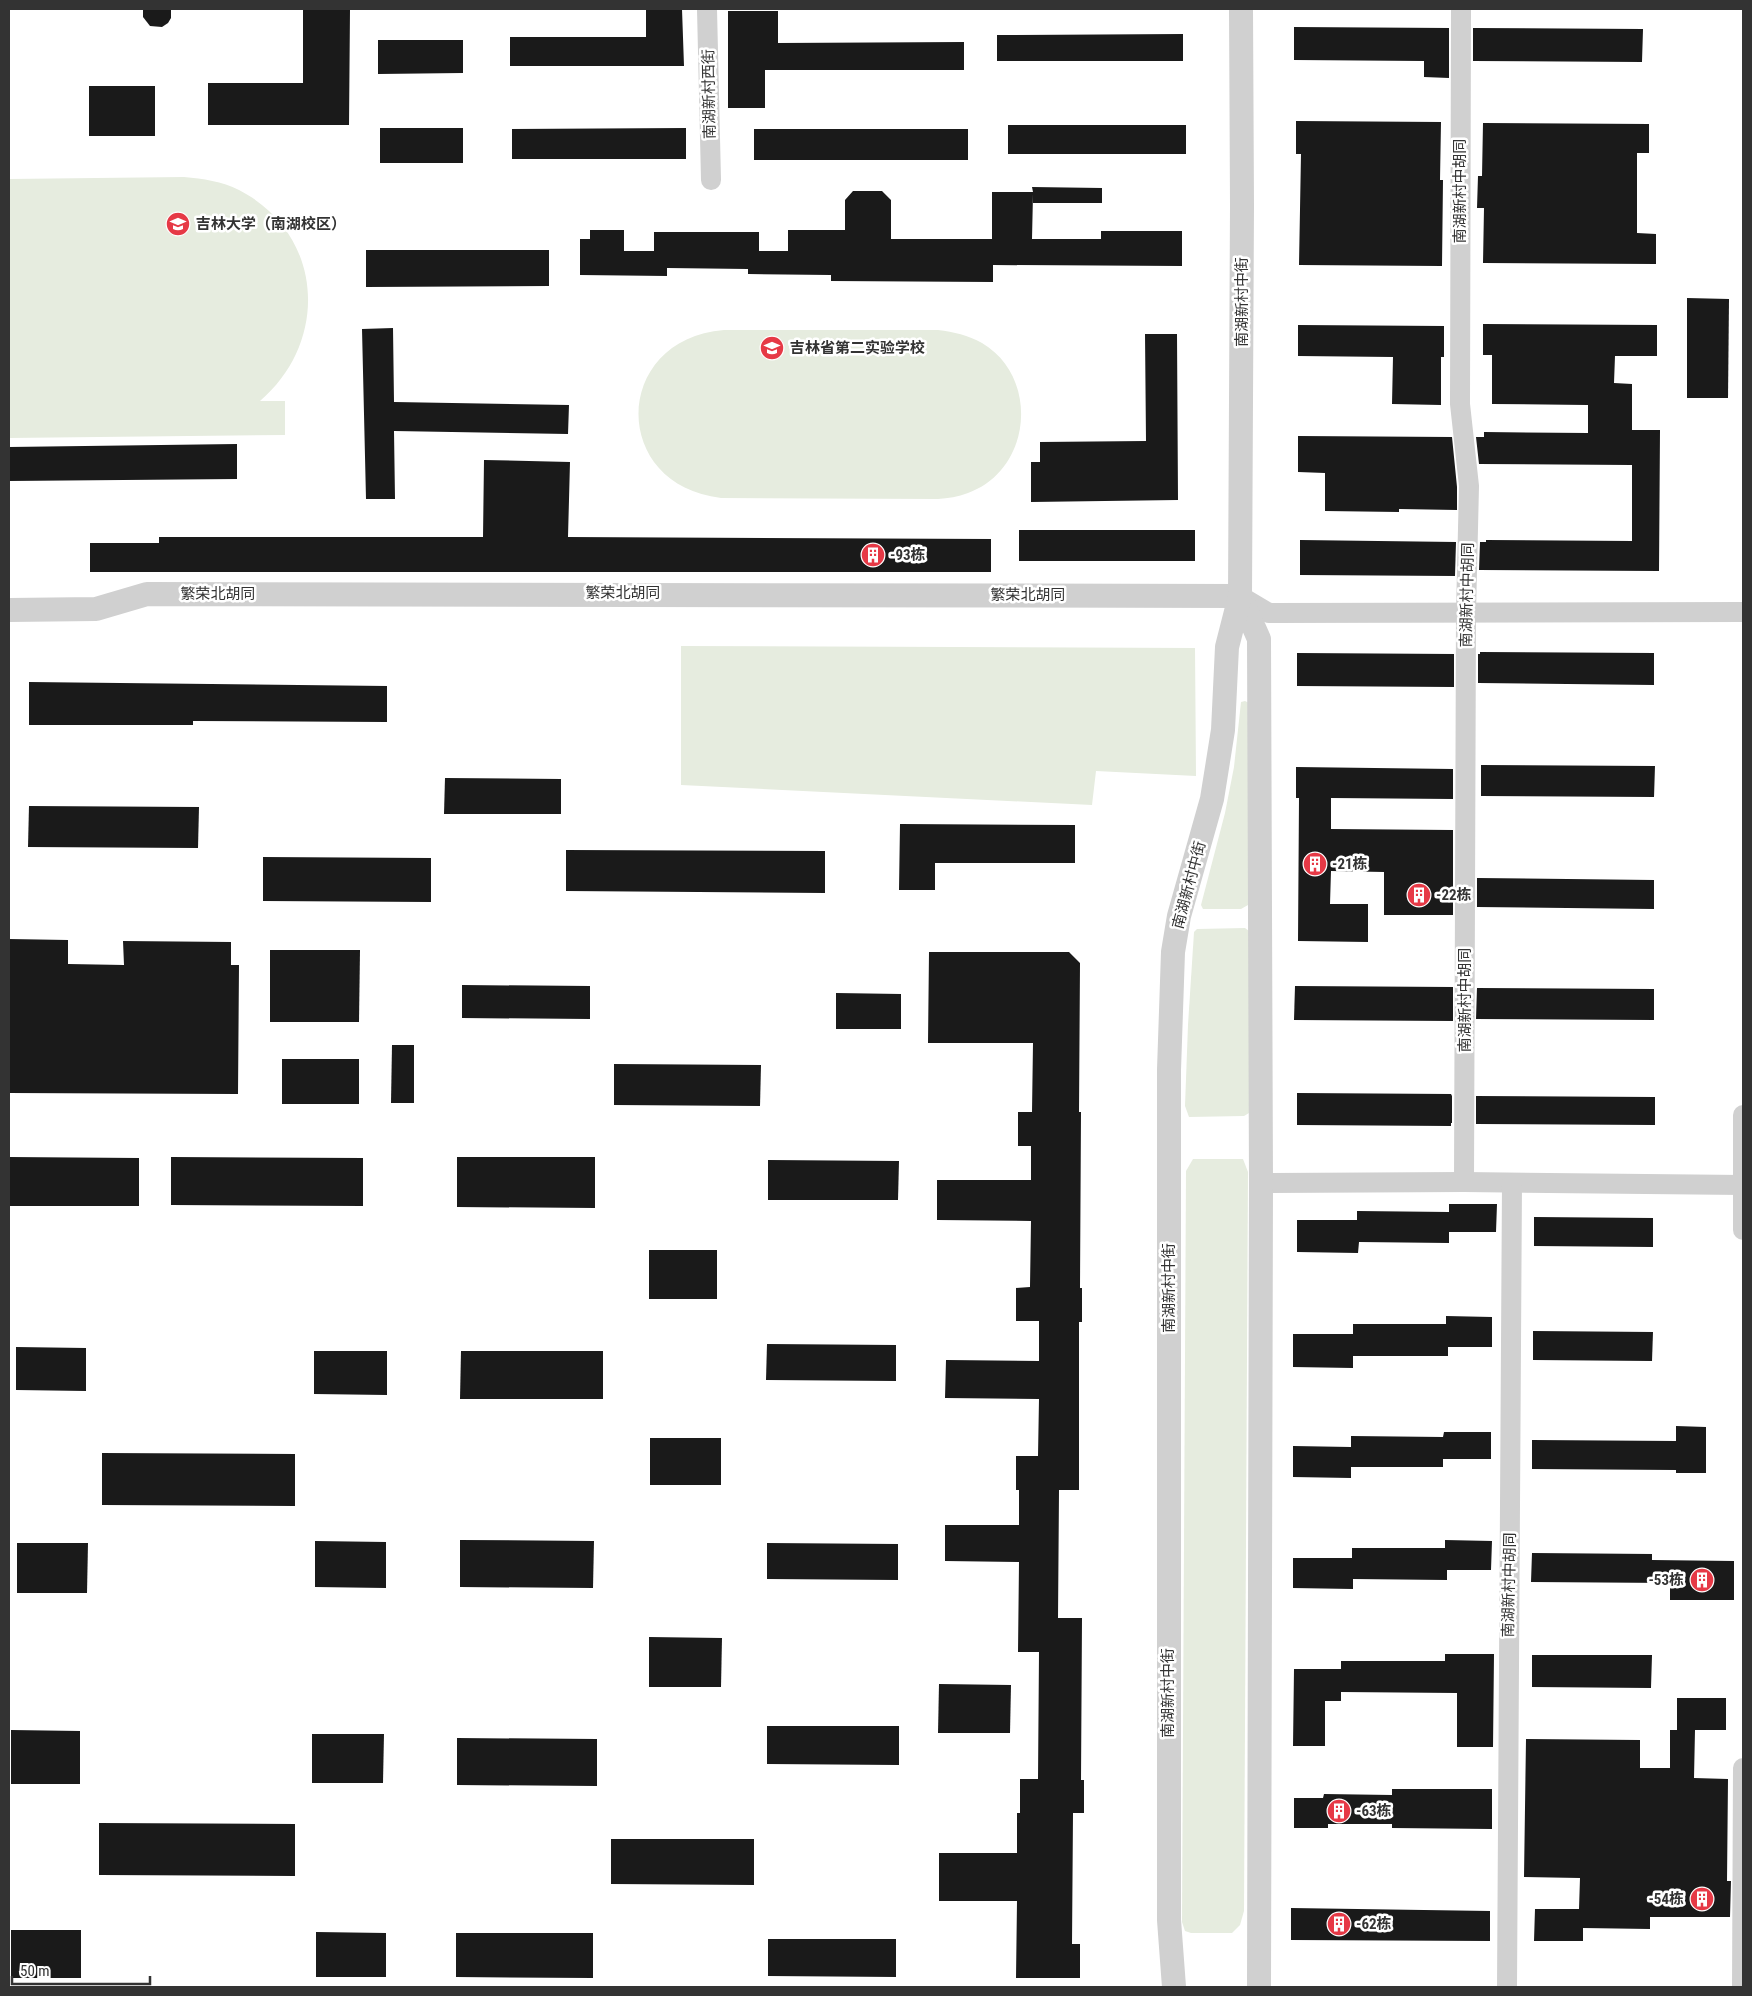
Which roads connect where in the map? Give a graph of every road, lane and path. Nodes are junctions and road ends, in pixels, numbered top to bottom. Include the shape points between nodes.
1 (707, 9) edge
2 (1241, 9) edge
3 (1461, 9) edge
4 (711, 180) dead end
5 (1240, 596) junction
6 (9, 610) edge
7 (1743, 612) edge
8 (1466, 613) junction
9 (1743, 1115) edge
10 (1464, 1182) junction
11 (1261, 1183) junction
12 (1512, 1183) junction
13 (1743, 1185) edge
14 (1743, 1230) edge
15 (1743, 1768) edge
16 (1174, 1987) edge
17 (1259, 1987) edge
18 (1507, 1987) edge
19 (1742, 1987) edge

1 - 4 street, 南湖新村西街
2 - 5 street, 南湖新村中街
3 - 8 street, 南湖新村中胡同 via 1460,404 1469,486
5 - 6 street, 繁荣北胡同 via 147,594 96,610
5 - 8 street via 1269,612
5 - 11 street, 南湖新村中街 via 1259,639
5 - 16 street, 南湖新村中街 via 1227,648 1223,730 1212,799 1172,952 1169,1080 1169,1920
7 - 8 street
8 - 10 street, 南湖新村中胡同
9 - 13 street
10 - 11 street
10 - 12 street
11 - 17 street, 南湖新村中街
12 - 13 street
12 - 18 street, 南湖新村中胡同
13 - 14 street
15 - 19 street

